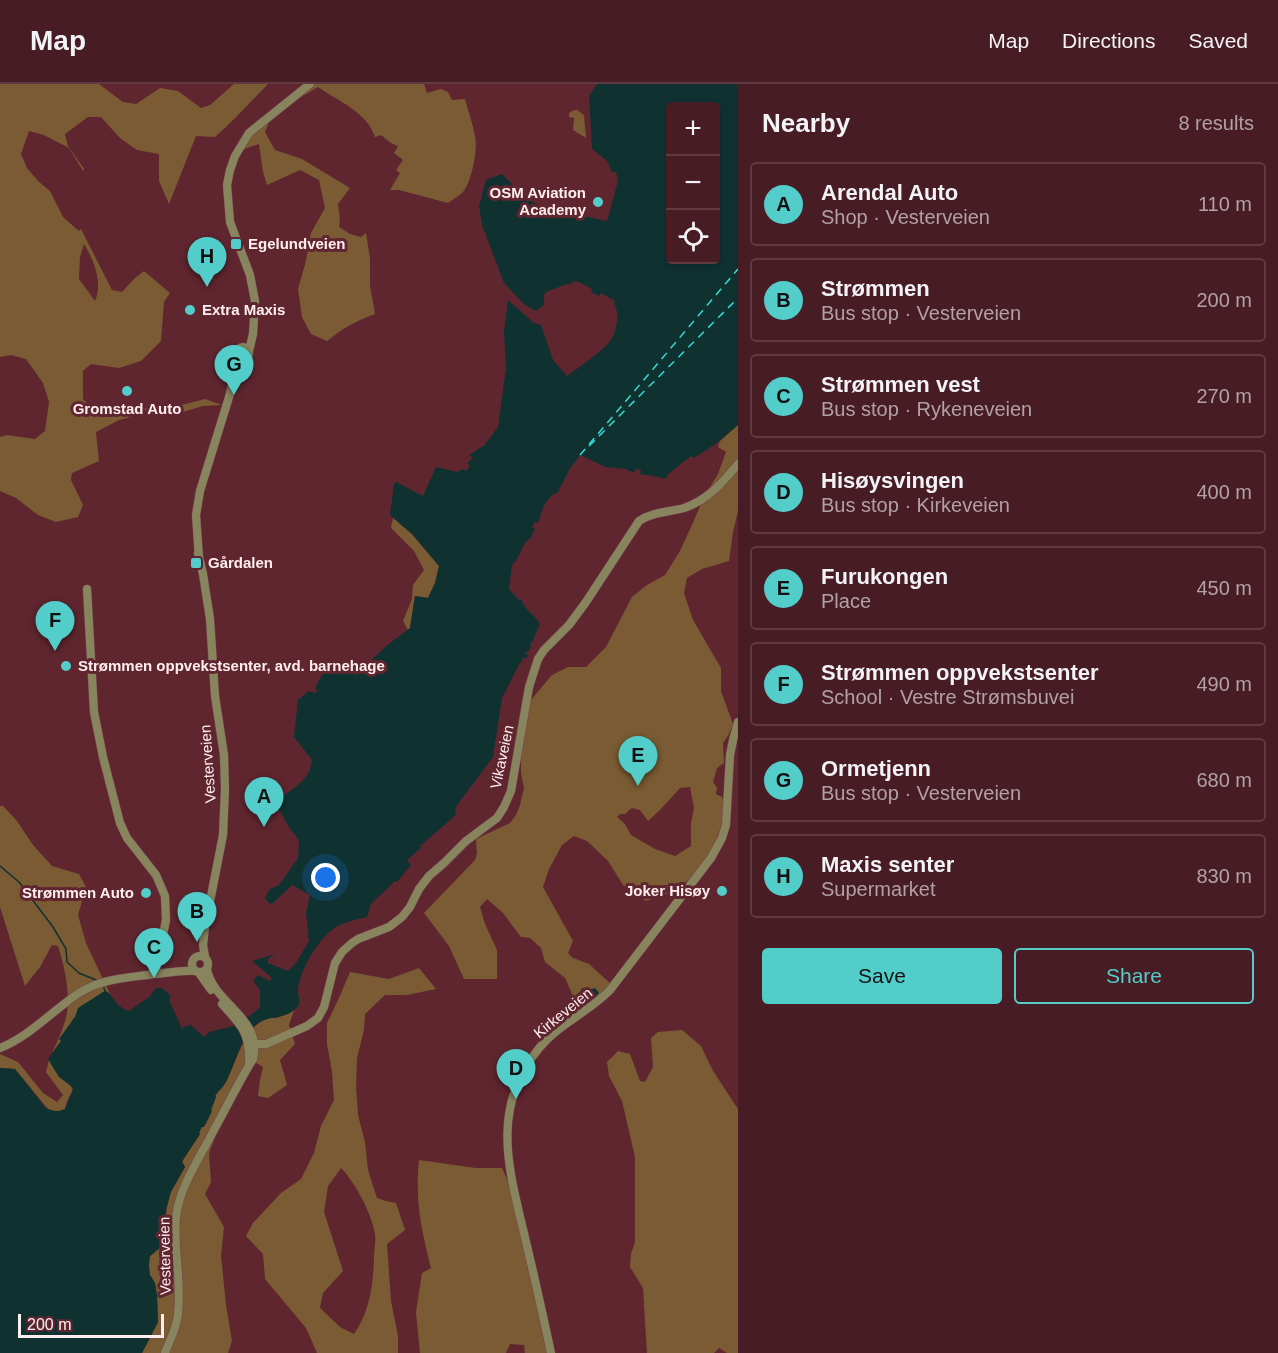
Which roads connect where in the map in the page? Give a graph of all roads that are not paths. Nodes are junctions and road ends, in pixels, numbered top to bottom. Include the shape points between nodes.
1 (310, 84) edge
2 (316, 84) edge
3 (244, 142) junction
4 (254, 324) junction
5 (241, 347) junction
6 (249, 351) junction
7 (242, 358) junction
8 (738, 464) edge
9 (87, 589) dead end
10 (738, 722) edge
11 (204, 927) junction
12 (205, 957) junction
13 (194, 959) junction
14 (200, 971) junction
15 (160, 972) junction
16 (173, 972) junction
17 (251, 1039) junction
18 (0, 1048) edge
19 (165, 1353) edge
20 (551, 1353) edge

1 - 3 main road via 255,127
2 - 3 main road
3 - 4 main road via 228,178 228,196 254,293
4 - 5 main road
4 - 6 main road
5 - 6 main road
5 - 7 main road via 237,351
6 - 7 main road via 249,356
7 - 11 main road, Vesterveien via 196,515 224,755 225,801 220,852
8 - 17 main road, Vikaveien via 700,500 649,515 636,525 586,602 544,650 529,687 511,791 501,813 429,876 398,921 358,939 342,952 318,1018 273,1040
9 - 15 main road via 94,712 103,757 120,823 156,874 166,904
10 - 20 main road, Kirkeveien via 730,755 726,825 717,848 610,990 561,1027 532,1057 510,1108 509,1169
11 - 12 main road, Vesterveien
11 - 13 main road, Vesterveien
12 - 13 main road
12 - 14 main road via 209,964
13 - 14 main road via 192,967
13 - 16 main road
14 - 16 main road
14 - 17 main road
15 - 16 main road
15 - 18 main road via 93,986 19,1039
17 - 19 main road, Vesterveien via 253,1059 179,1202 175,1236 178,1313

